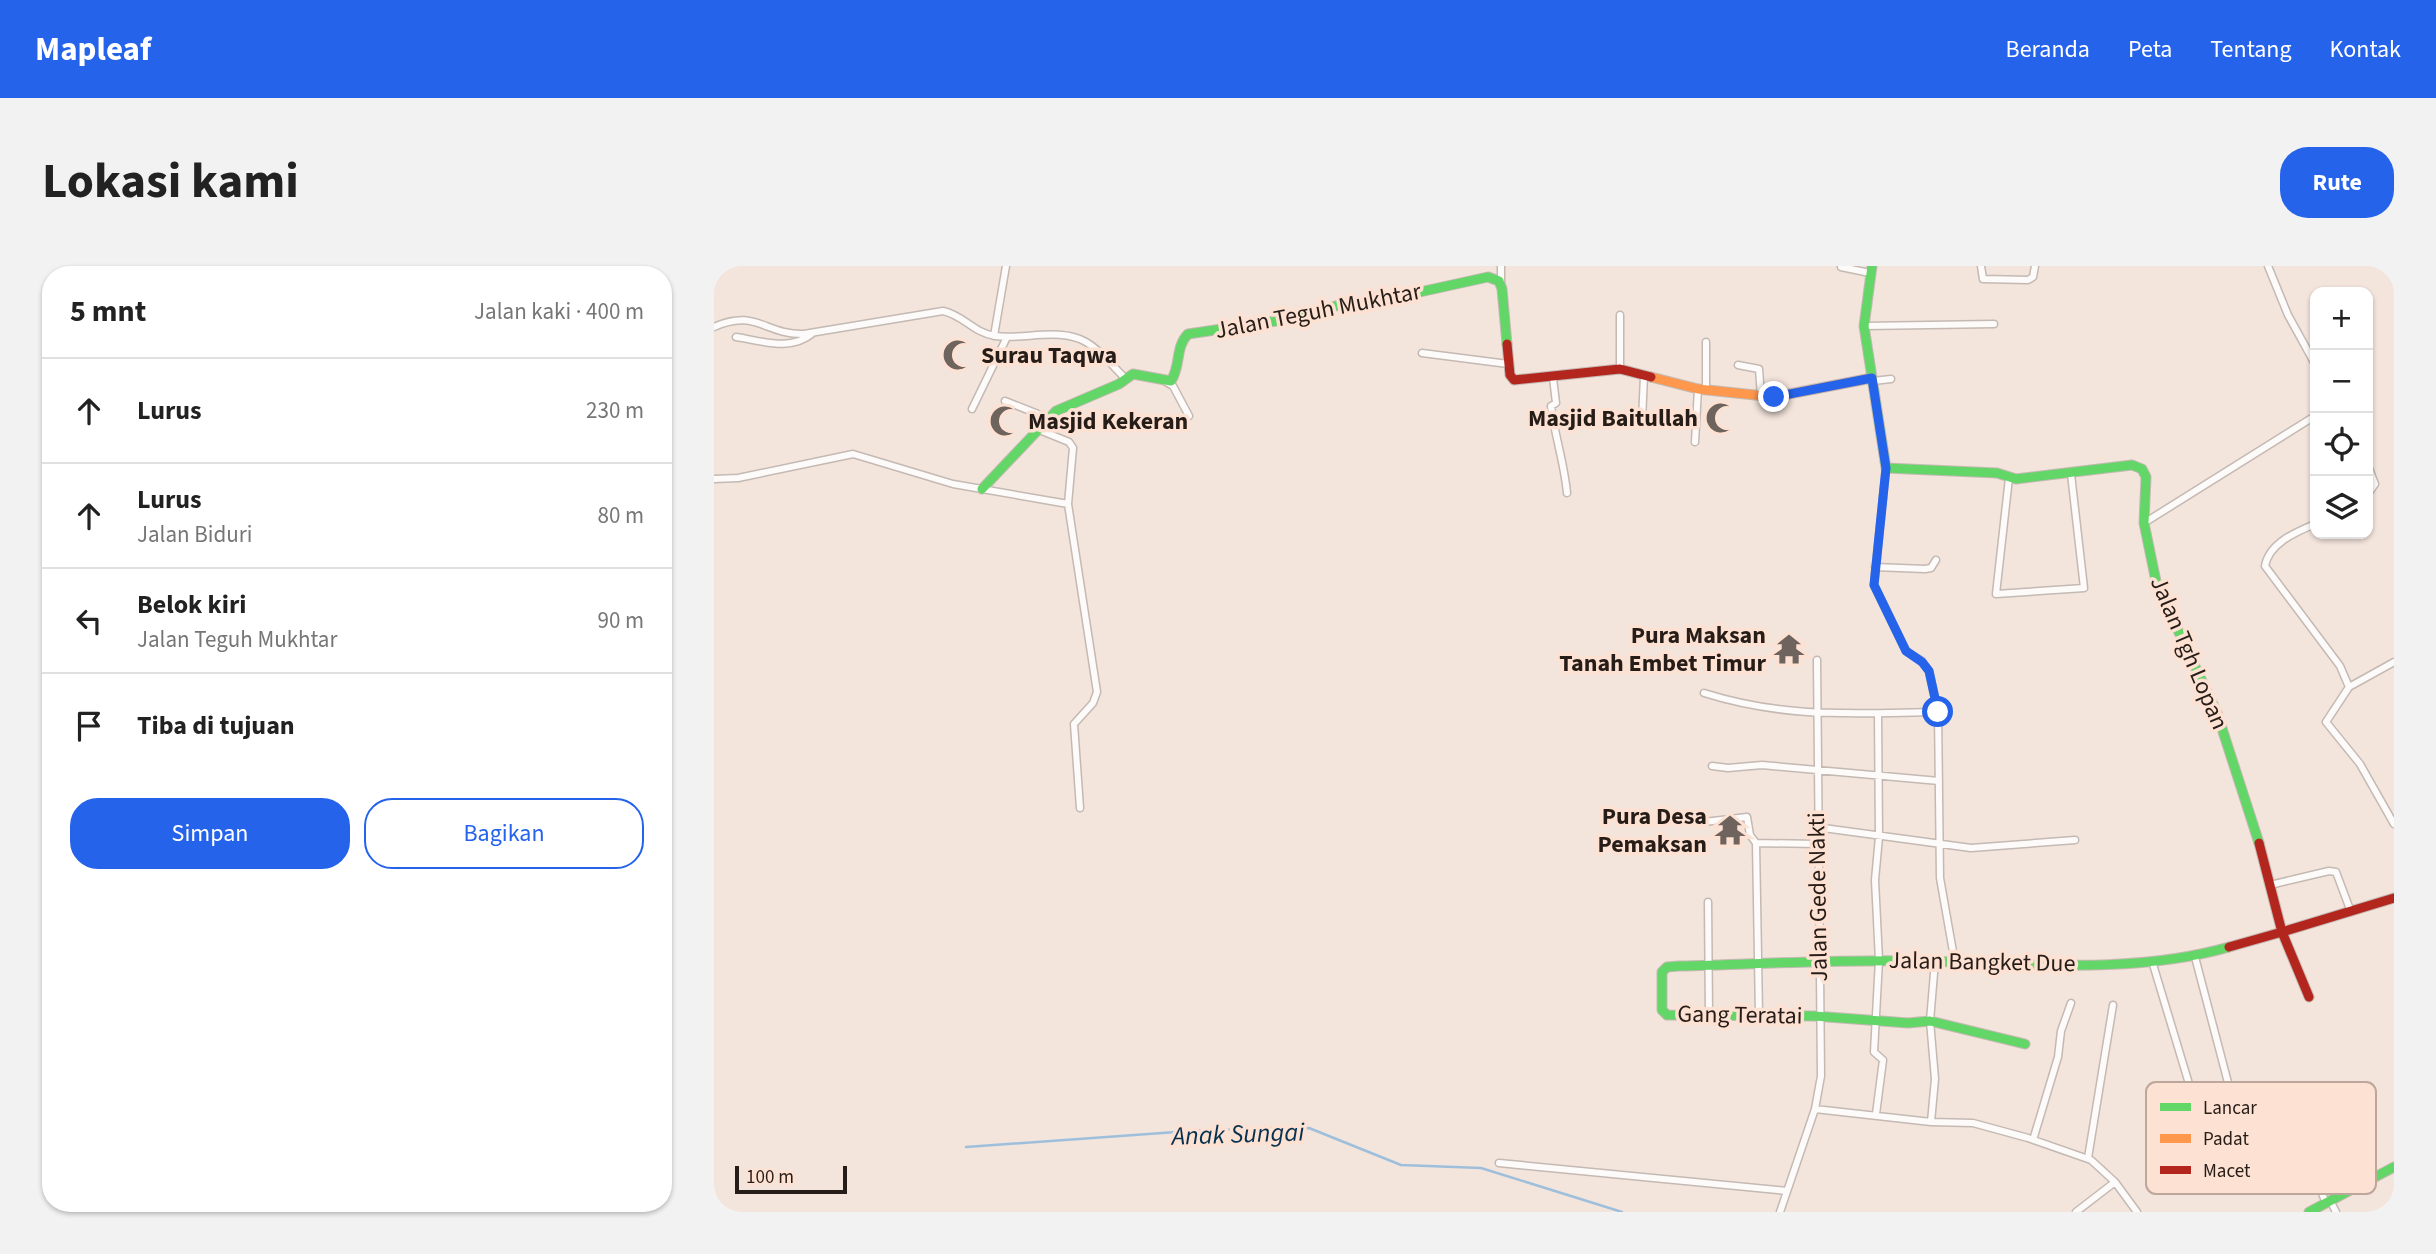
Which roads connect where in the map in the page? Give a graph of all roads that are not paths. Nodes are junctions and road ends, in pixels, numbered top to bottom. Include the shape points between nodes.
1 (1006, 266) edge
2 (1501, 266) edge
3 (1980, 266) edge
4 (2035, 266) edge
5 (2268, 266) edge
6 (1841, 267) edge
7 (1871, 269) edge
8 (1501, 284) junction
9 (1620, 315) dead end
10 (1994, 324) dead end
11 (1864, 326) junction
12 (714, 327) edge
13 (814, 332) junction
14 (994, 336) junction
15 (736, 337) dead end
16 (1007, 337) junction
17 (1706, 342) dead end
18 (1422, 353) dead end
19 (2310, 355) edge
20 (1508, 364) junction
21 (1738, 365) dead end
22 (1620, 369) junction
23 (1644, 376) junction
24 (1129, 377) junction
25 (1553, 378) junction
26 (1891, 379) dead end
27 (1873, 380) junction
28 (1166, 382) junction
29 (1702, 389) junction
30 (1761, 396) junction
31 (1005, 401) dead end
32 (972, 409) dead end
33 (1189, 416) dead end
34 (1048, 418) junction
35 (2310, 419) edge
36 (1642, 420) dead end
37 (1037, 429) junction
38 (1695, 442) dead end
39 (1886, 468) junction
40 (2071, 474) junction
41 (2009, 478) junction
42 (714, 479) edge
43 (982, 489) junction
44 (1567, 493) dead end
45 (1068, 504) junction
46 (2144, 523) junction
47 (2310, 526) edge
48 (1936, 560) dead end
49 (1875, 567) junction
50 (1817, 660) dead end
51 (2394, 662) edge
52 (2349, 687) junction
53 (1704, 694) dead end
54 (1938, 712) junction
55 (1815, 714) junction
56 (1878, 714) junction
57 (1712, 765) dead end
58 (1816, 771) junction
59 (1879, 778) junction
60 (1940, 781) junction
61 (1080, 808) dead end
62 (1704, 821) dead end
63 (2394, 824) edge
64 (1816, 827) junction
65 (1879, 836) junction
66 (2075, 840) dead end
67 (1756, 843) junction
68 (1816, 844) junction
69 (1938, 845) junction
70 (2270, 885) junction
71 (2394, 898) edge
72 (1708, 902) dead end
73 (2351, 912) junction
74 (2282, 932) junction
75 (2195, 957) junction
76 (1879, 960) junction
77 (1820, 961) junction
78 (1935, 961) junction
79 (2152, 961) junction
80 (1758, 962) junction
81 (1955, 963) junction
82 (1708, 964) junction
83 (2309, 997) dead end
84 (2071, 1003) dead end
85 (2113, 1005) dead end
86 (1662, 1008) joint
87 (1759, 1015) junction
88 (1709, 1016) junction
89 (1821, 1016) junction
90 (1877, 1020) junction
91 (1930, 1021) junction
92 (2025, 1044) dead end
93 (2188, 1082) edge
94 (2228, 1082) edge
95 (1815, 1110) junction
96 (1876, 1114) junction
97 (1931, 1122) junction
98 (2034, 1140) junction
99 (2088, 1158) junction
100 (1499, 1163) dead end
101 (2394, 1167) edge
102 (2376, 1176) edge
103 (2115, 1182) junction
104 (1787, 1191) junction
105 (2324, 1194) edge
106 (2342, 1194) edge
107 (2328, 1201) junction
108 (1780, 1212) edge
109 (2076, 1212) edge
110 (2137, 1212) edge
111 (2309, 1212) edge
112 (2336, 1212) edge

1 - 14 street
2 - 8 street
3 - 4 street via 1983,279 2028,280 2034,277
5 - 19 street
6 - 7 street
7 - 11 main road
8 - 20 main road
8 - 28 main road, Jalan Teguh Mukhtar via 1488,277 1339,305 1276,322 1188,334 1179,344 1174,378
9 - 22 street
10 - 11 street
11 - 27 main road
12 - 13 street via 738,318 790,334
13 - 14 street via 936,311 955,314 974,330
13 - 15 street via 790,345
14 - 16 street
16 - 24 street via 1076,338
16 - 32 street
17 - 29 street
18 - 20 street
20 - 25 main road via 1514,380
21 - 30 street via 1759,369
22 - 23 main road
22 - 25 main road
23 - 29 main road
23 - 36 street
24 - 28 main road
24 - 34 main road
25 - 44 street via 1555,443 1563,456
26 - 27 street
27 - 30 main road
27 - 39 main road
28 - 33 street via 1173,386
29 - 30 main road
29 - 38 street
31 - 34 street
34 - 37 main road
35 - 46 street
37 - 43 main road
37 - 45 street via 1072,445
39 - 41 main road, Jalan Tgh Lopan via 2005,474
39 - 49 street
40 - 41 main road, Jalan Tgh Lopan
40 - 41 street via 2084,588 1996,594
40 - 46 main road, Jalan Tgh Lopan via 2132,465 2142,469 2146,477
42 - 43 street via 853,454
43 - 45 street
45 - 61 street via 1097,692 1093,704 1074,724
46 - 70 main road, Jalan Tgh Lopan via 2157,586 2217,713
47 - 52 street via 2287,537 2265,566 2340,666
48 - 49 street via 1925,569
49 - 54 street via 1875,590 1906,651 1929,671
50 - 55 street, Jalan Gede Nakti
51 - 52 street
52 - 63 street via 2326,722 2360,764
53 - 55 street via 1758,709
54 - 56 street
54 - 60 street
55 - 56 street
55 - 58 street, Jalan Gede Nakti
56 - 59 street
57 - 58 street
58 - 59 street
58 - 64 street, Jalan Gede Nakti
59 - 60 street
59 - 65 street
60 - 69 street
62 - 67 street via 1747,817
64 - 65 street
64 - 68 street, Jalan Gede Nakti
65 - 69 street
65 - 76 street via 1875,880
66 - 69 street via 1971,848
67 - 68 street
67 - 80 street
68 - 77 street, Jalan Gede Nakti
69 - 81 street via 1943,905
70 - 73 street via 2332,871 2340,877
70 - 74 main road, Jalan Tgh Lopan
71 - 73 main road
72 - 82 street
73 - 74 main road
74 - 75 main road, Jalan Bangket Due
74 - 83 main road, Jalan Tgh Lopan
75 - 79 main road, Jalan Bangket Due
75 - 94 street
76 - 77 main road, Jalan Bangket Due
76 - 78 main road, Jalan Bangket Due
76 - 90 street
77 - 80 main road, Jalan Bangket Due
77 - 89 street, Jalan Gede Nakti
78 - 81 main road, Jalan Bangket Due
78 - 91 street
79 - 81 main road, Jalan Bangket Due
79 - 93 street
80 - 82 main road, Jalan Bangket Due
80 - 87 street
82 - 86 main road, Jalan Bangket Due via 1667,967 1662,972
82 - 88 street
84 - 98 street
85 - 99 street
86 - 88 main road, Gang Teratai via 1667,1015
87 - 88 main road, Gang Teratai
87 - 89 main road, Gang Teratai
89 - 90 main road, Gang Teratai
89 - 95 street, Jalan Gede Nakti via 1821,1076
90 - 91 main road, Gang Teratai
90 - 96 street via 1874,1052 1883,1060
91 - 92 main road, Gang Teratai
91 - 97 street via 1935,1079
95 - 96 street
95 - 104 street, Jalan Gede Nakti
96 - 97 street
97 - 98 street via 1984,1125
98 - 99 street
99 - 103 street
100 - 104 street
101 - 102 main road
103 - 109 street
103 - 110 street
104 - 108 street, Jalan Gede Nakti
105 - 107 street
106 - 107 main road
107 - 111 main road
107 - 112 street

